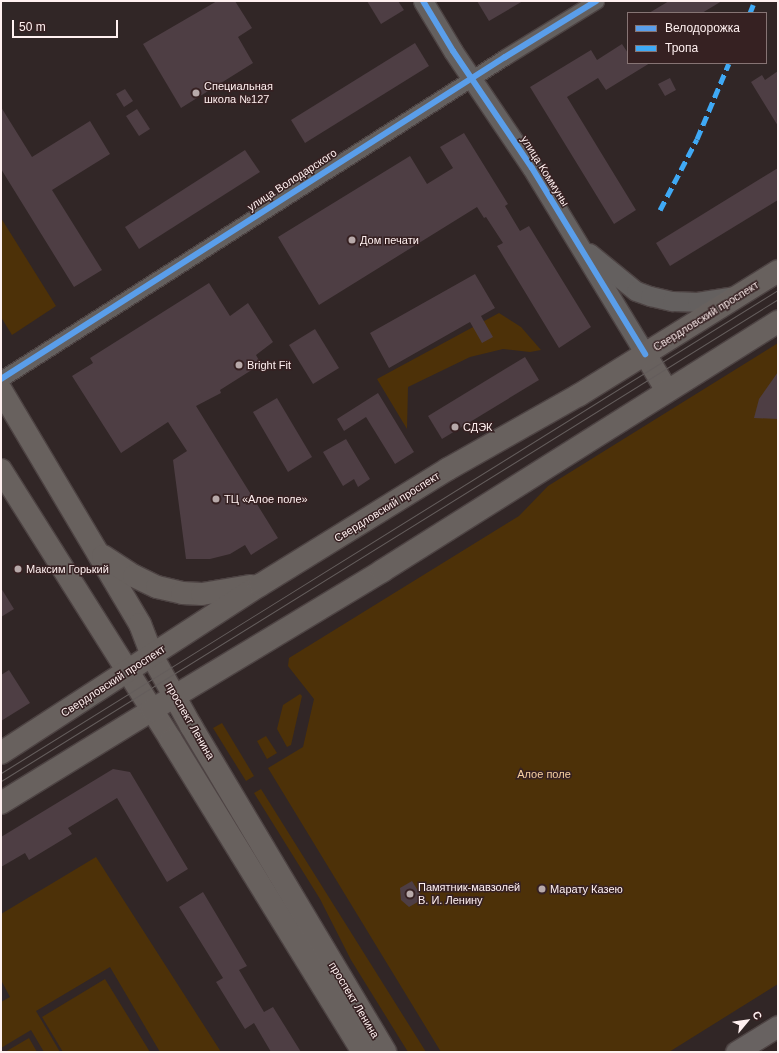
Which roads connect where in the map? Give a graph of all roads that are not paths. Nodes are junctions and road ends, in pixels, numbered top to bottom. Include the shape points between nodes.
1 (423, 1) edge
2 (596, 1) edge
3 (471, 78) junction
4 (579, 245) junction
5 (778, 271) edge
6 (738, 296) junction
7 (778, 322) edge
8 (645, 354) junction
9 (1, 379) edge
10 (1, 390) edge
11 (667, 391) junction
12 (1, 470) edge
13 (99, 554) junction
14 (260, 585) junction
15 (152, 656) junction
16 (128, 672) junction
17 (175, 696) junction
18 (152, 710) junction
19 (1, 753) edge
20 (1, 803) edge
21 (778, 1026) edge
22 (362, 1052) edge
23 (385, 1052) edge
24 (736, 1052) edge

1 - 3 street, улица Коммуны
2 - 3 street, улица Володарского
3 - 4 street, улица Коммуны via 532,168
3 - 9 street, улица Володарского
4 - 6 street via 636,291 650,296 672,301 697,302
4 - 8 street, улица Коммуны
5 - 6 main road, Свердловский проспект
6 - 8 main road, Свердловский проспект
7 - 11 main road
8 - 11 main road, улица Коммуны
8 - 14 main road, Свердловский проспект
10 - 13 main road, проспект Ленина
11 - 17 main road via 382,571
12 - 16 main road, проспект Ленина
13 - 14 main road via 157,587 182,593 202,594
13 - 15 main road, проспект Ленина via 140,624
14 - 15 main road, Свердловский проспект
15 - 16 main road, Свердловский проспект
15 - 17 main road, проспект Ленина
16 - 18 main road, проспект Ленина
16 - 19 main road, Свердловский проспект
17 - 18 main road
17 - 23 main road, проспект Ленина
18 - 20 main road
18 - 22 main road, проспект Ленина
21 - 24 main road

